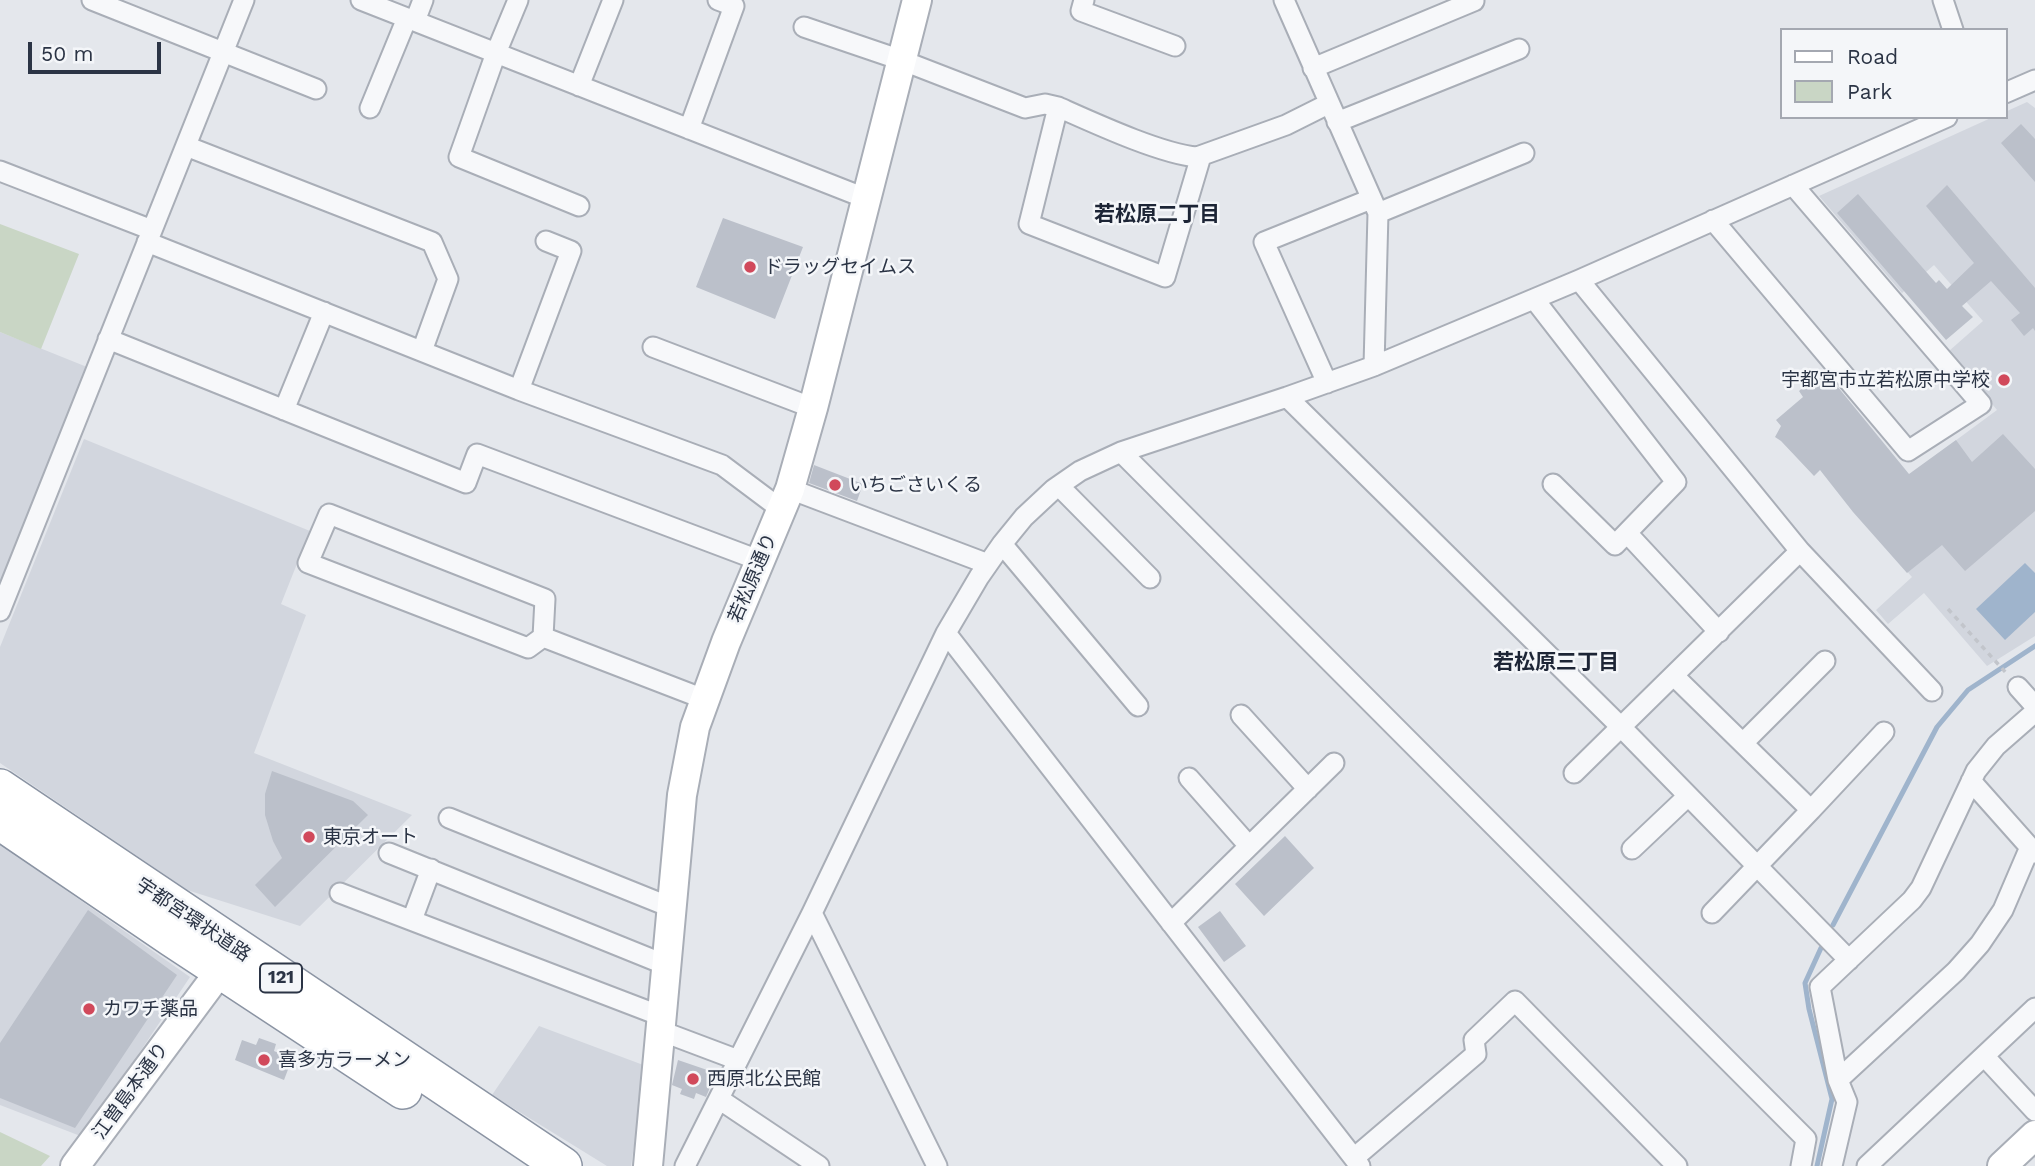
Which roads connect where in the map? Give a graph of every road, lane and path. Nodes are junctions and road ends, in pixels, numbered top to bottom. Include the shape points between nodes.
1 (92, 0) edge
2 (244, 0) edge
3 (361, 0) edge
4 (423, 0) edge
5 (518, 0) edge
6 (613, 0) edge
7 (718, 0) edge
8 (917, 0) edge
9 (1084, 0) edge
10 (1283, 0) edge
11 (1943, 0) edge
12 (1474, 1) edge
13 (411, 20) junction
14 (804, 27) dead end
15 (1952, 28) edge
16 (1175, 46) dead end
17 (1519, 49) dead end
18 (222, 51) junction
19 (496, 53) junction
20 (901, 60) junction
21 (1313, 68) junction
22 (579, 86) junction
23 (2032, 86) edge
24 (316, 89) dead end
25 (2007, 92) edge
26 (1058, 107) junction
27 (370, 108) dead end
28 (1333, 113) junction
29 (1942, 119) edge
30 (689, 129) junction
31 (186, 146) junction
32 (1524, 153) dead end
33 (1201, 156) junction
34 (0, 171) edge
35 (1793, 185) junction
36 (865, 198) junction
37 (579, 206) dead end
38 (1374, 206) junction
39 (1713, 220) junction
40 (149, 236) junction
41 (546, 241) dead end
42 (1579, 279) junction
43 (1534, 299) junction
44 (324, 312) junction
45 (108, 339) junction
46 (653, 347) dead end
47 (422, 351) junction
48 (1374, 366) junction
49 (1327, 383) junction
50 (519, 390) junction
51 (1287, 397) junction
52 (813, 408) junction
53 (284, 410) junction
54 (1121, 452) junction
55 (1553, 484) dead end
56 (1059, 486) junction
57 (786, 499) junction
58 (1627, 533) junction
59 (1002, 544) junction
60 (1800, 551) junction
61 (761, 561) junction
62 (988, 564) junction
63 (1150, 578) dead end
64 (1948, 609) dead end
65 (0, 611) edge
66 (1719, 632) junction
67 (946, 633) junction
68 (542, 637) junction
69 (1825, 661) dead end
70 (1674, 676) junction
71 (2014, 682) joint
72 (1931, 691) dead end
73 (704, 699) junction
74 (1138, 706) dead end
75 (2035, 706) edge
76 (2035, 712) edge
77 (1241, 715) dead end
78 (1621, 727) junction
79 (1884, 733) dead end
80 (1744, 743) junction
81 (1334, 763) dead end
82 (1574, 773) dead end
83 (1189, 778) dead end
84 (1971, 781) junction
85 (0, 788) edge
86 (1308, 789) junction
87 (1688, 796) junction
88 (1811, 810) junction
89 (449, 818) dead end
90 (0, 821) edge
91 (1249, 846) junction
92 (1632, 849) dead end
93 (2033, 850) edge
94 (389, 853) dead end
95 (1758, 866) junction
96 (431, 869) junction
97 (340, 893) dead end
98 (670, 907) junction
99 (812, 913) junction
100 (1712, 913) dead end
101 (412, 920) junction
102 (1171, 923) junction
103 (228, 960) junction
104 (1849, 960) junction
105 (666, 965) junction
106 (2035, 1008) edge
107 (661, 1024) junction
108 (1985, 1057) junction
109 (738, 1059) junction
110 (1838, 1080) junction
111 (719, 1099) junction
112 (2035, 1111) edge
113 (2035, 1135) edge
114 (1357, 1162) edge
115 (75, 1166) edge
116 (517, 1166) edge
117 (563, 1166) edge
118 (648, 1166) edge
119 (685, 1166) edge
120 (819, 1166) edge
121 (937, 1166) edge
122 (1677, 1166) edge
123 (1801, 1166) edge
124 (1832, 1166) edge
125 (1867, 1166) edge
126 (2002, 1166) edge

1 - 18 street
2 - 18 street
3 - 13 street
4 - 13 street
5 - 19 street
6 - 22 street
7 - 30 street via 734,6
8 - 20 street, 若松原通り
9 - 16 street via 1081,11
10 - 21 street
11 - 15 street
12 - 21 street
13 - 19 street
13 - 27 street
14 - 20 street
17 - 28 street
18 - 24 street
18 - 31 street
19 - 22 street
19 - 37 street via 458,157
20 - 26 street via 1025,108
20 - 36 street, 若松原通り
21 - 28 street
22 - 30 street
23 - 25 street
26 - 33 street via 1146,143
26 - 33 street via 1029,224 1165,277
28 - 33 street
28 - 38 street
29 - 35 street
30 - 36 street
31 - 40 street
31 - 47 street via 432,242 448,279
32 - 38 street
34 - 40 street
35 - 39 street
35 - 39 street via 1981,404 1908,451
36 - 52 street, 若松原通り
38 - 48 street
38 - 49 street via 1264,242
39 - 42 street
40 - 44 street
40 - 45 street
41 - 50 street via 571,251
42 - 43 street
42 - 60 street
43 - 48 street
43 - 58 street via 1676,482
44 - 47 street
44 - 53 street
45 - 53 street
45 - 65 street
46 - 52 street
47 - 50 street
48 - 49 street
49 - 51 street
50 - 57 street via 722,465
51 - 54 street
51 - 78 street
52 - 57 street, 若松原通り
53 - 61 street via 466,483 477,454
54 - 56 street
54 - 123 street via 1806,1139
55 - 58 street via 1615,545
56 - 59 street
56 - 63 street
57 - 61 street, 若松原通り
57 - 62 street
58 - 66 street
59 - 62 street
59 - 74 street
60 - 66 street
60 - 72 street
61 - 73 street, 若松原通り
62 - 67 street
64 - 71 path
66 - 70 street
67 - 99 street
67 - 102 street
68 - 68 street via 528,648 308,563 329,514 545,599
68 - 73 street
69 - 80 street
70 - 78 street
70 - 80 street
71 - 75 street
73 - 98 street, 若松原通り via 682,795
76 - 84 street via 1996,746
77 - 86 street
78 - 82 street
78 - 87 street
79 - 88 street
80 - 88 street
81 - 86 street
83 - 91 street
84 - 93 street
84 - 104 street via 1921,888
85 - 103 highway, 宇都宮環状道路 / 121
86 - 91 street
87 - 92 street
87 - 95 street
88 - 95 street
89 - 98 street
90 - 103 highway, 宇都宮環状道路 / 121
91 - 102 street
93 - 110 street via 1980,944
94 - 96 street
95 - 100 street
95 - 104 street
96 - 101 street
96 - 105 street
97 - 101 street
98 - 105 street, 若松原通り
99 - 109 street
99 - 121 street
101 - 107 street
102 - 114 street
103 - 115 street, 江曽島本通り
103 - 116 highway, 宇都宮環状道路 / 121
103 - 117 highway, 宇都宮環状道路 / 121
104 - 110 street via 1820,987
105 - 107 street, 若松原通り
106 - 108 street
107 - 109 street
107 - 118 street, 若松原通り
108 - 112 street
108 - 125 street
109 - 111 street
110 - 124 street via 1847,1102
111 - 119 street
111 - 120 street
113 - 126 street
114 - 122 street via 1476,1054 1474,1040 1515,1001

